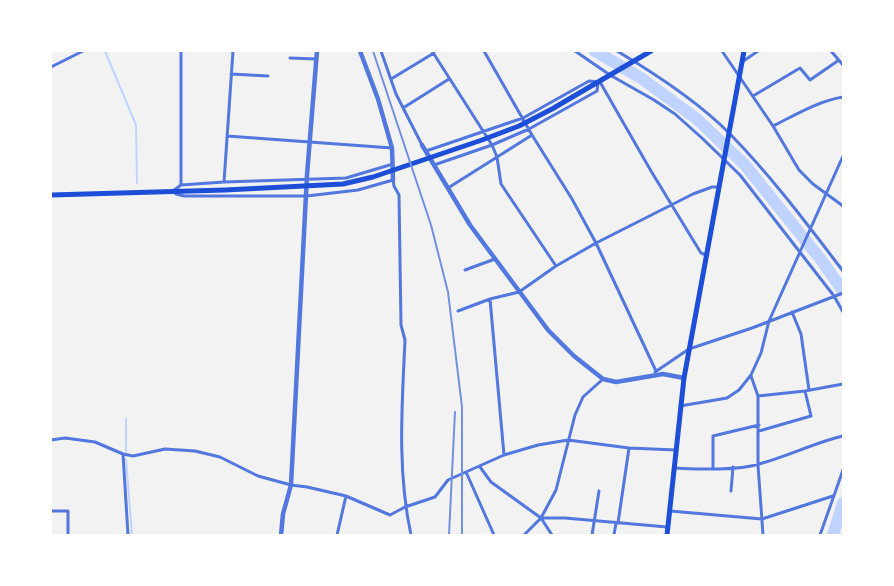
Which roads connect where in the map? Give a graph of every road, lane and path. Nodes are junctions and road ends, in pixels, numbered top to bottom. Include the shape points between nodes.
1 (83, 51) edge
2 (181, 51) edge
3 (233, 51) edge
4 (318, 51) edge
5 (360, 51) edge
6 (381, 51) edge
7 (484, 51) edge
8 (575, 51) edge
9 (617, 51) edge
10 (651, 51) edge
11 (722, 51) edge
12 (744, 51) edge
13 (758, 51) edge
14 (831, 51) edge
15 (433, 52) edge
16 (290, 58) dead end
17 (317, 59) junction
18 (839, 60) junction
19 (633, 61) junction
20 (741, 62) junction
21 (843, 65) edge
22 (51, 67) edge
23 (231, 74) junction
24 (612, 74) junction
25 (739, 74) junction
26 (268, 76) dead end
27 (391, 79) junction
28 (450, 79) junction
29 (599, 82) junction
30 (753, 96) junction
31 (843, 97) edge
32 (403, 108) junction
33 (523, 118) junction
34 (773, 126) junction
35 (529, 129) junction
36 (483, 132) junction
37 (532, 135) junction
38 (227, 136) junction
39 (729, 136) junction
40 (310, 142) junction
41 (422, 145) joint
42 (492, 145) junction
43 (392, 148) junction
44 (426, 151) junction
45 (843, 156) edge
46 (497, 157) junction
47 (724, 160) junction
48 (393, 164) junction
49 (434, 165) junction
50 (393, 180) junction
51 (307, 181) junction
52 (224, 182) junction
53 (181, 185) junction
54 (718, 187) junction
55 (448, 188) junction
56 (173, 191) junction
57 (827, 194) junction
58 (51, 195) edge
59 (307, 196) junction
60 (672, 206) junction
61 (843, 206) edge
62 (811, 229) junction
63 (596, 243) junction
64 (801, 251) junction
65 (706, 255) junction
66 (495, 259) junction
67 (556, 266) junction
68 (465, 270) dead end
69 (843, 271) edge
70 (519, 292) junction
71 (843, 293) edge
72 (836, 296) junction
73 (490, 299) junction
74 (458, 311) dead end
75 (792, 312) junction
76 (843, 312) edge
77 (769, 321) junction
78 (689, 349) junction
79 (656, 371) junction
80 (651, 375) junction
81 (751, 375) junction
82 (603, 378) junction
83 (684, 378) junction
84 (843, 384) edge
85 (807, 390) junction
86 (758, 396) junction
87 (680, 406) junction
88 (759, 425) junction
89 (759, 431) junction
90 (843, 436) edge
91 (51, 440) edge
92 (568, 440) junction
93 (629, 448) junction
94 (676, 450) junction
95 (123, 454) junction
96 (504, 455) junction
97 (758, 465) junction
98 (480, 467) junction
99 (733, 467) junction
100 (675, 468) junction
101 (713, 469) junction
102 (843, 470) edge
103 (466, 472) junction
104 (290, 485) junction
105 (599, 491) dead end
106 (731, 491) dead end
107 (346, 496) junction
108 (833, 496) junction
109 (405, 507) junction
110 (51, 511) edge
111 (670, 511) junction
112 (541, 518) junction
113 (762, 519) junction
114 (595, 521) junction
115 (617, 523) junction
116 (668, 527) junction
117 (821, 534) edge
118 (68, 535) edge
119 (128, 535) edge
120 (282, 535) edge
121 (337, 535) edge
122 (411, 535) edge
123 (494, 535) edge
124 (524, 535) edge
125 (552, 535) edge
126 (592, 535) edge
127 (614, 535) edge
128 (667, 535) edge
129 (763, 535) edge
130 (815, 535) edge

1 - 22 street
2 - 53 street
3 - 23 street
4 - 17 street
5 - 43 street
6 - 27 street
7 - 33 street
8 - 24 street
9 - 19 street
10 - 19 main road
11 - 25 street
12 - 20 main road
13 - 20 street
14 - 18 street
15 - 27 street
15 - 28 street
16 - 17 street
17 - 40 street
18 - 21 street
18 - 30 street via 810,80 800,68
19 - 24 main road
19 - 39 street via 682,94
20 - 25 main road
23 - 26 street
23 - 38 street
24 - 29 main road
24 - 47 street via 675,114
25 - 30 street
25 - 39 main road
27 - 32 street
28 - 32 street
28 - 36 street
29 - 33 street via 589,81
29 - 35 street via 597,91
29 - 56 main road via 519,126 373,177 343,184
29 - 60 street
30 - 34 street
31 - 34 street via 807,109
32 - 41 street
33 - 35 street
33 - 36 street
34 - 57 street via 799,170
35 - 37 street
35 - 42 street
36 - 42 street
36 - 44 street
37 - 46 street
37 - 63 street
38 - 40 street
38 - 52 street
39 - 47 main road
39 - 62 street via 757,163
40 - 43 street
40 - 51 street
41 - 44 street
42 - 46 street
42 - 49 street
43 - 48 street
44 - 49 street
45 - 57 street
46 - 55 street
46 - 67 street via 501,184
47 - 54 main road
47 - 64 street via 744,179
48 - 50 street
48 - 51 street via 346,178
49 - 55 street
50 - 59 street via 358,190
50 - 109 street via 399,195 401,325 405,340 401,435
51 - 52 street
51 - 59 street
52 - 53 street
53 - 56 street
54 - 60 street via 712,186
54 - 65 main road
55 - 66 street
56 - 58 main road
56 - 59 street via 184,196
57 - 61 street
57 - 62 street
59 - 104 street
60 - 63 street
60 - 65 street via 701,253
62 - 64 street
62 - 69 street
63 - 67 street
63 - 79 street
64 - 72 street
64 - 77 street
65 - 78 main road
66 - 68 street
66 - 70 street
67 - 70 street
70 - 73 street
70 - 82 street via 548,330
71 - 72 street
72 - 75 street
72 - 76 street
73 - 74 street
73 - 96 street
75 - 77 street
75 - 85 street via 801,334
77 - 78 street
77 - 81 street via 761,353
78 - 79 street
78 - 83 main road
79 - 80 street
80 - 82 street via 616,382
80 - 83 street
81 - 86 street
81 - 87 street via 728,398
82 - 92 street via 583,397
83 - 87 main road
84 - 85 street
85 - 86 street
85 - 89 street via 810,416
86 - 88 street
87 - 94 main road
88 - 89 street
88 - 101 street via 713,436
89 - 97 street
90 - 97 street
91 - 95 street via 65,438 95,442
92 - 93 street
92 - 96 street
92 - 112 street via 556,490
93 - 94 street
93 - 115 street
94 - 100 main road
95 - 104 street via 133,456 165,449 195,451 220,457 258,476
95 - 119 street
96 - 98 street
97 - 99 street
97 - 113 street
98 - 103 street
98 - 112 street via 491,482
99 - 101 street
99 - 106 street
100 - 101 street
100 - 111 main road
102 - 108 street
103 - 109 street via 448,480 434,496
103 - 123 street
104 - 107 street
104 - 120 street
105 - 114 street
107 - 109 street via 390,515
107 - 121 street
108 - 113 street
108 - 117 street
109 - 122 street
110 - 118 street via 68,511
111 - 113 street
111 - 116 main road
112 - 114 street
112 - 124 street
112 - 125 street
113 - 129 street
114 - 115 street
114 - 126 street
115 - 116 street
115 - 127 street
116 - 128 main road
117 - 130 street

